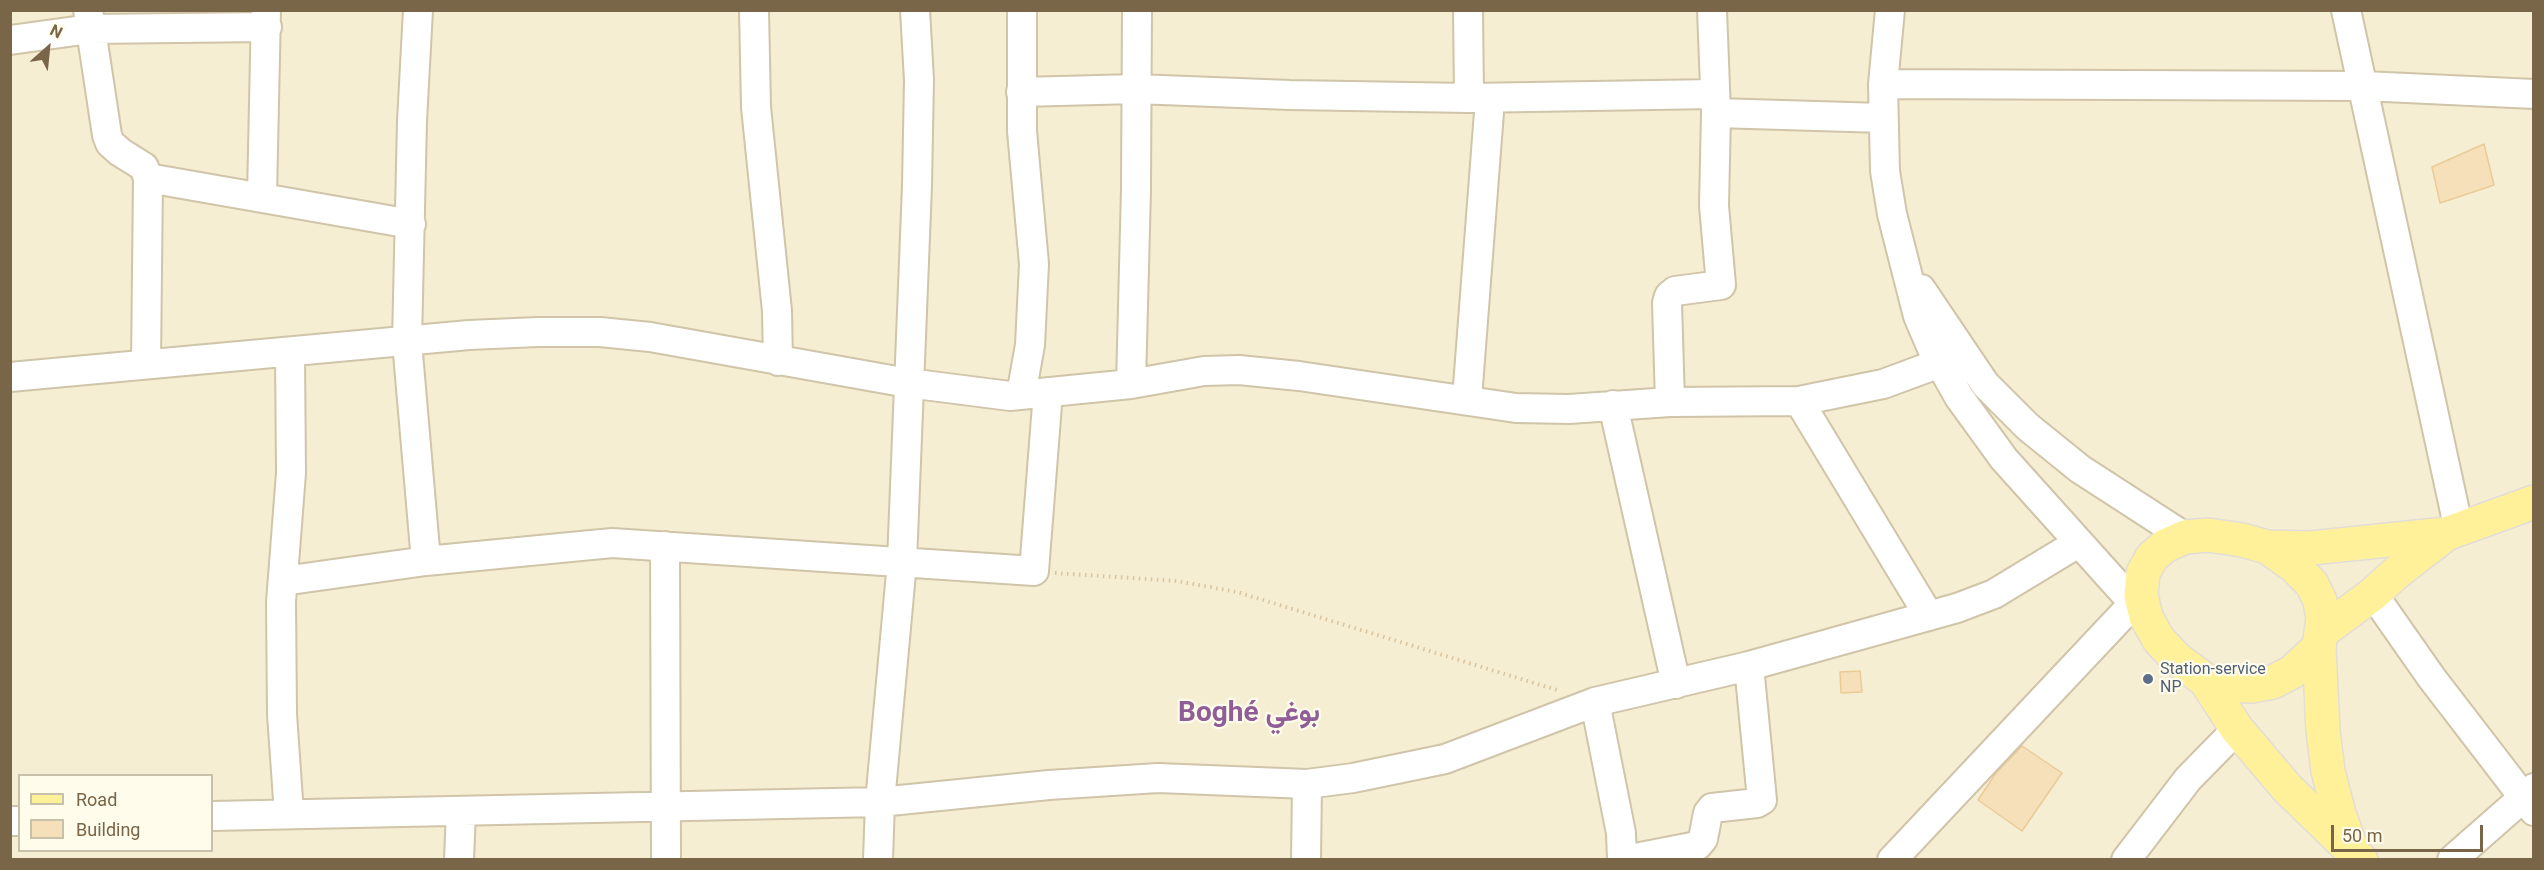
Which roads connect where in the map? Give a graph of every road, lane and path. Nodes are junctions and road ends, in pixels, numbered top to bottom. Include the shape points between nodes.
1 (418, 10) edge
2 (753, 10) edge
3 (915, 10) edge
4 (1022, 10) edge
5 (1137, 10) edge
6 (1468, 10) edge
7 (1712, 10) edge
8 (1890, 10) edge
9 (2346, 10) edge
10 (267, 19) edge
11 (89, 20) edge
12 (10, 40) edge
13 (1883, 84) junction
14 (2364, 86) junction
15 (1136, 89) junction
16 (1021, 92) junction
17 (2534, 94) edge
18 (1479, 98) junction
19 (1715, 104) junction
20 (1883, 118) junction
21 (148, 177) junction
22 (262, 196) junction
23 (411, 224) junction
24 (1905, 265) junction
25 (407, 342) junction
26 (290, 352) junction
27 (778, 361) junction
28 (1940, 363) junction
29 (146, 364) junction
30 (10, 377) edge
31 (908, 383) junction
32 (1131, 384) junction
33 (1035, 394) junction
34 (1467, 399) junction
35 (1799, 401) junction
36 (1670, 402) junction
37 (1613, 405) junction
38 (2534, 502) edge
39 (2453, 532) junction
40 (2185, 537) junction
41 (2078, 543) junction
42 (665, 546) junction
43 (2267, 547) junction
44 (426, 561) junction
45 (902, 562) junction
46 (1034, 571) junction
47 (283, 581) junction
48 (2373, 594) junction
49 (2140, 610) junction
50 (1929, 616) junction
51 (2321, 639) junction
52 (1749, 666) junction
53 (2205, 680) junction
54 (1676, 684) junction
55 (1595, 702) junction
56 (2237, 729) junction
57 (1307, 784) junction
58 (2530, 799) edge
59 (880, 802) junction
60 (667, 808) junction
61 (461, 811) junction
62 (289, 814) junction
63 (213, 816) edge
64 (2357, 856) edge
65 (459, 860) edge
66 (666, 860) edge
67 (878, 860) edge
68 (1306, 860) edge
69 (1624, 860) edge
70 (1892, 860) edge
71 (2126, 860) edge
72 (2452, 860) edge

1 - 23 street
2 - 27 street via 756,107 777,311
3 - 31 street via 918,186
4 - 16 street
5 - 15 street
6 - 18 street
7 - 19 street
8 - 13 street
9 - 14 street
10 - 11 street
10 - 22 street
11 - 12 street
11 - 21 street via 110,143 144,167
13 - 14 street
13 - 20 street
14 - 17 street
14 - 39 street
15 - 16 street
15 - 18 street
15 - 32 street
16 - 33 street via 1034,264
18 - 19 street
18 - 34 street
19 - 20 street
19 - 36 street via 1714,206 1721,285 1675,291 1669,296
20 - 24 street via 1885,171
21 - 22 street
21 - 29 street
22 - 23 street
23 - 25 street
24 - 28 street via 1918,316
24 - 40 street via 1985,384 2028,427 2080,469
25 - 26 street
25 - 27 street via 469,335 600,332 650,337
25 - 44 street
26 - 29 street
26 - 47 street via 291,473
27 - 31 street
28 - 35 street via 1882,384
28 - 41 street via 1959,397 2004,459
29 - 30 street
31 - 33 street via 1010,396
31 - 45 street
32 - 33 street
32 - 34 street via 1204,371 1239,370
33 - 46 street
34 - 37 street via 1516,408
35 - 36 street
35 - 50 street
36 - 37 street
37 - 54 street
38 - 39 main road
39 - 43 main road via 2311,548
39 - 48 main road
40 - 43 main road via 2208,535
40 - 49 main road via 2152,557 2144,573
41 - 49 street
41 - 50 street via 1994,594
42 - 44 street via 588,544
42 - 45 street
42 - 60 street
43 - 51 main road via 2312,584 2324,618
44 - 47 street
45 - 46 street
45 - 59 street
46 - 55 path via 1177,581 1237,592
47 - 62 street via 282,714
48 - 51 main road
48 - 58 street via 2431,677
49 - 53 main road via 2176,659
49 - 70 street
50 - 52 street
51 - 53 main road via 2307,660 2273,682 2252,686
51 - 64 main road via 2328,771 2339,814
52 - 54 street
52 - 69 street via 1762,800 1712,808 1703,839 1696,846
53 - 56 main road
54 - 55 street
55 - 57 street via 1445,759
55 - 69 street
56 - 64 main road via 2287,788
56 - 71 street via 2188,779
57 - 59 street via 1158,778
57 - 68 street
58 - 72 street
59 - 60 street
59 - 67 street
60 - 61 street
60 - 66 street
61 - 62 street
61 - 65 street
62 - 63 street

